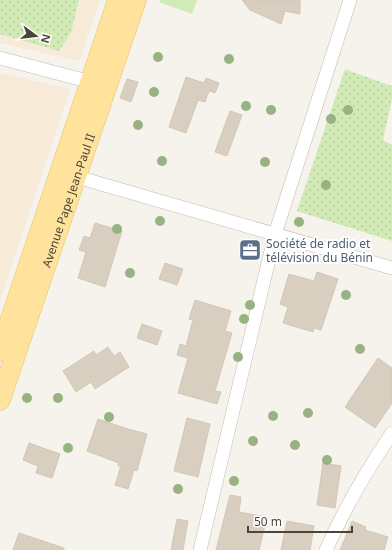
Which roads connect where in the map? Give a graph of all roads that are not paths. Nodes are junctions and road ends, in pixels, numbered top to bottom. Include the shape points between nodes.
1 (118, 0) edge
2 (136, 0) edge
3 (350, 0) edge
4 (0, 58) edge
5 (91, 82) junction
6 (68, 175) junction
7 (275, 234) junction
8 (392, 268) edge
9 (0, 351) edge
10 (0, 400) edge
11 (392, 433) edge
12 (200, 550) edge
13 (326, 550) edge

1 - 5 main road, Avenue Pape Jean-Paul II
2 - 6 main road, Avenue Pape Jean-Paul II
3 - 7 street
4 - 5 street
5 - 6 main road, Avenue Pape Jean-Paul II
6 - 7 street
6 - 9 main road, Avenue Pape Jean-Paul II
6 - 10 main road, Avenue Pape Jean-Paul II
7 - 8 street
7 - 12 street
11 - 13 street via 356,490

